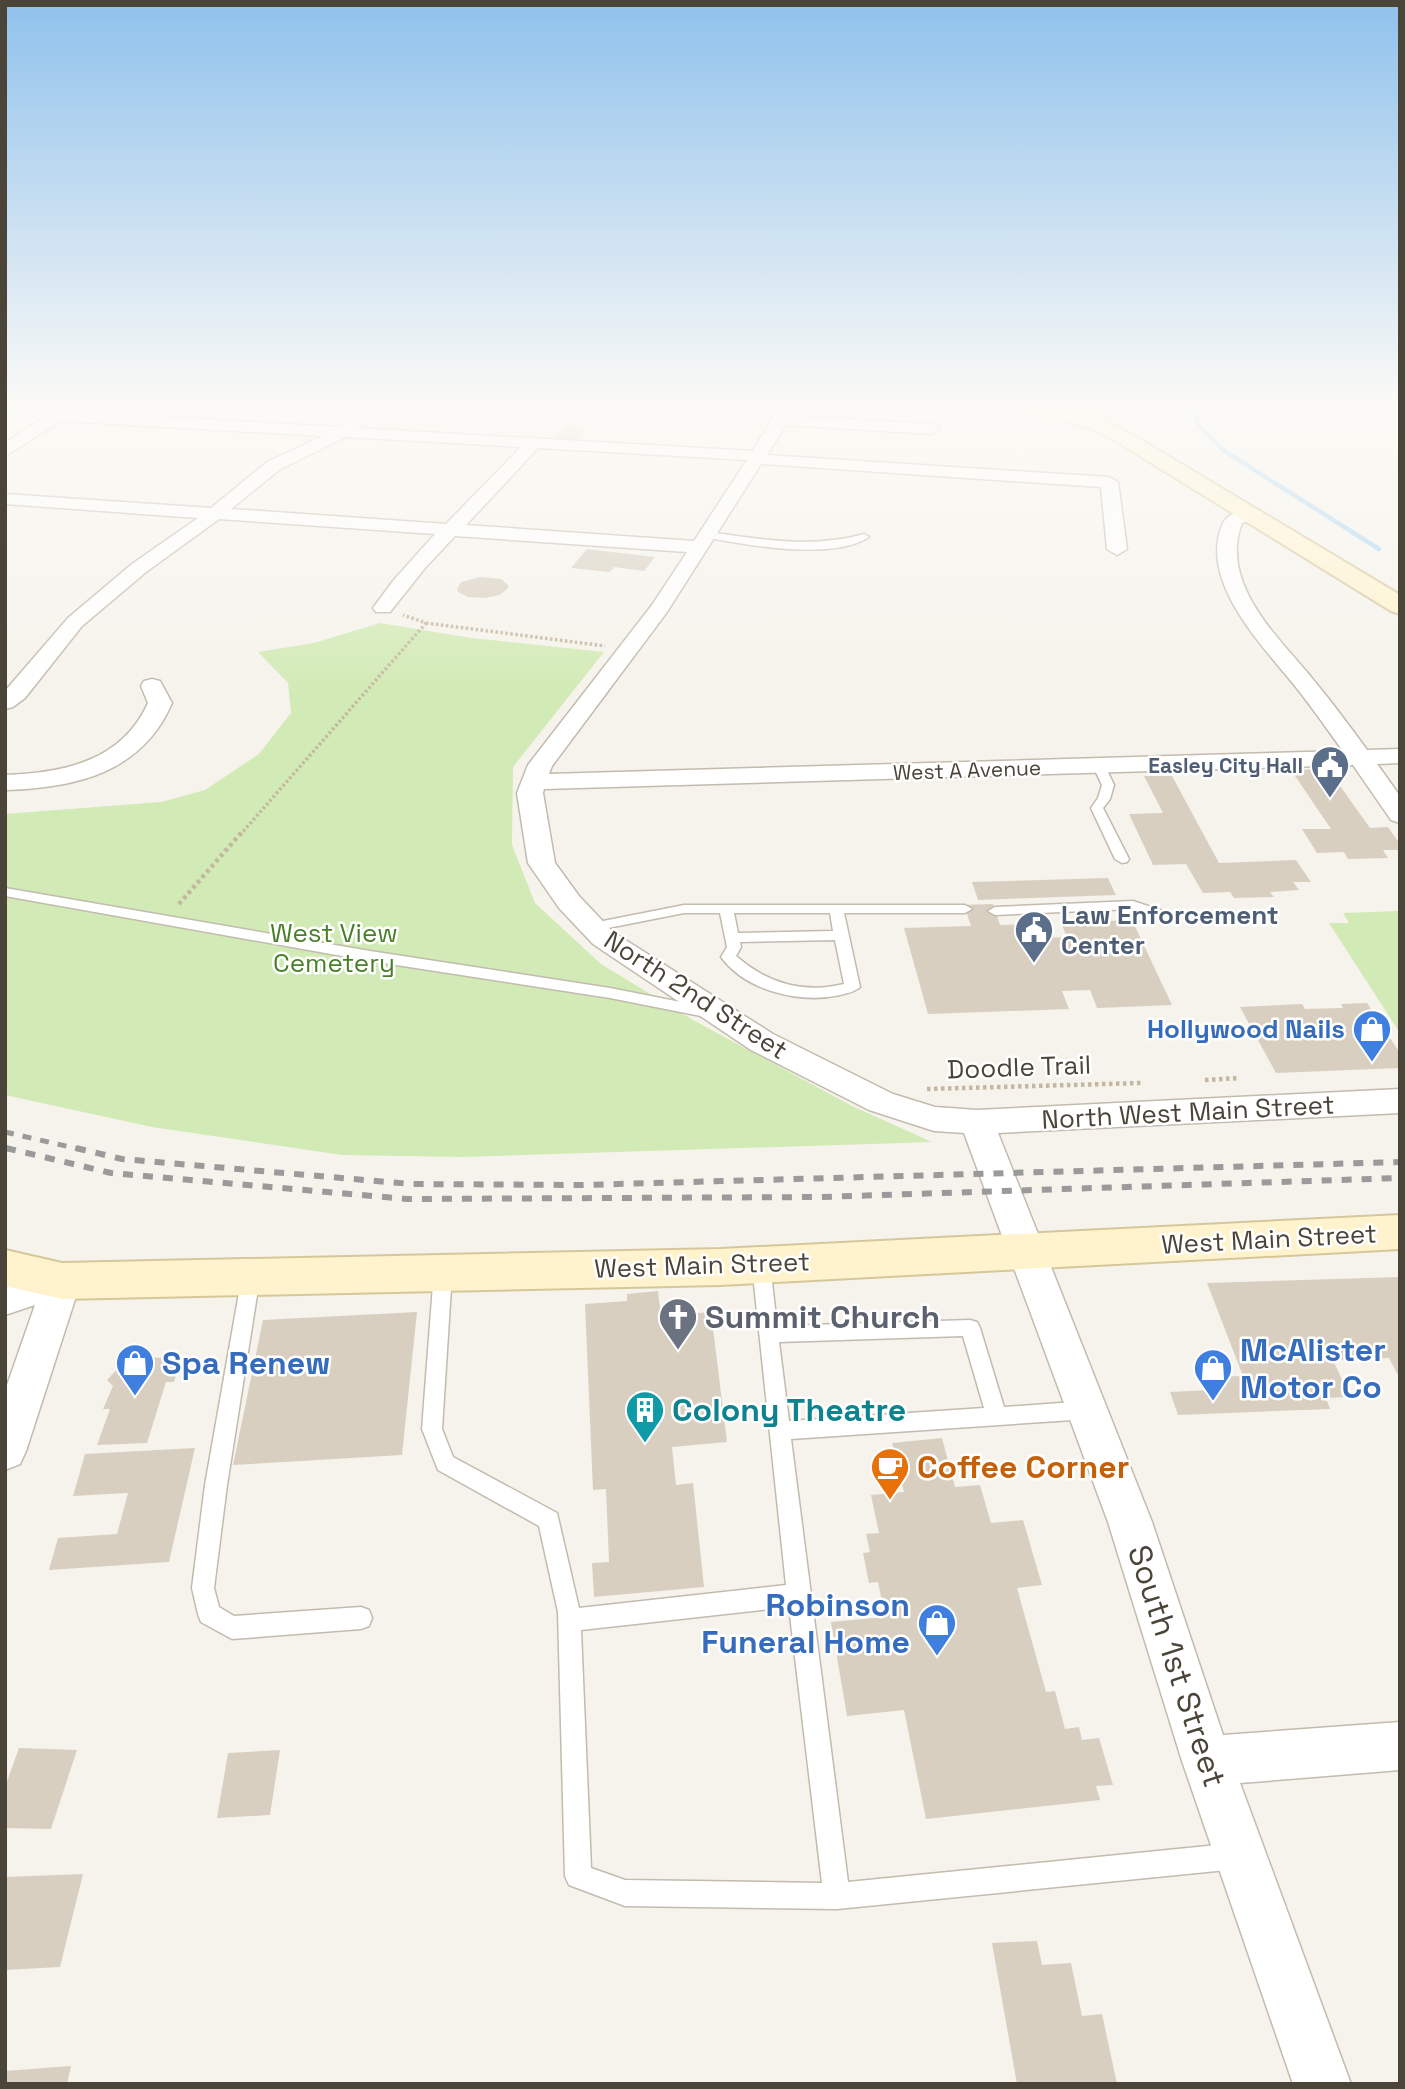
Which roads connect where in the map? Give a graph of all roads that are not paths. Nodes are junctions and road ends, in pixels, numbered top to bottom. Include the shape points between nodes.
1 (26, 500) edge
2 (230, 500) edge
3 (481, 500) edge
4 (730, 500) edge
5 (1111, 500) edge
6 (1227, 500) edge
7 (213, 514) junction
8 (1249, 514) junction
9 (450, 531) junction
10 (864, 537) dead end
11 (704, 541) junction
12 (1116, 549) dead end
13 (1400, 606) edge
14 (383, 608) road end
15 (152, 685) dead end
16 (5, 702) edge
17 (1400, 756) edge
18 (1359, 757) junction
19 (1099, 765) junction
20 (534, 782) junction
21 (5, 783) edge
22 (1400, 815) edge
23 (1122, 859) dead end
24 (5, 892) edge
25 (726, 909) junction
26 (836, 909) junction
27 (965, 909) dead end
28 (995, 911) dead end
29 (1167, 917) dead end
30 (593, 928) junction
31 (843, 935) junction
32 (732, 938) junction
33 (724, 1016) junction
34 (1400, 1101) edge
35 (977, 1122) junction
36 (1400, 1232) edge
37 (1027, 1251) junction
38 (761, 1265) junction
39 (5, 1268) edge
40 (443, 1272) junction
41 (251, 1276) junction
42 (62, 1281) junction
43 (5, 1300) edge
44 (768, 1334) junction
45 (1088, 1410) junction
46 (997, 1416) junction
47 (779, 1431) junction
48 (5, 1451) edge
49 (798, 1595) junction
50 (361, 1618) dead end
51 (569, 1620) junction
52 (1400, 1746) edge
53 (1207, 1761) junction
54 (1242, 1855) junction
55 (837, 1896) junction
56 (1322, 2084) edge

1 - 7 street
2 - 7 street
3 - 9 street
4 - 11 street, North 2nd Street
5 - 12 street
6 - 8 main road
7 - 9 street
7 - 16 street via 75,622 26,684
8 - 13 main road
8 - 18 street via 1234,520 1229,529 1231,572 1238,593 1255,624
9 - 11 street
9 - 14 street via 419,559
10 - 11 lane via 848,544 813,545
11 - 20 street, North 2nd Street via 660,608 540,765
15 - 21 street via 160,703 156,718 123,752 99,765 58,777
17 - 18 street, West A Avenue
18 - 19 street, West A Avenue
18 - 22 street
19 - 20 street, West A Avenue
19 - 23 lane via 1108,785 1097,808
20 - 30 street, North 2nd Street via 530,793 542,863
24 - 33 lane
25 - 26 lane
25 - 30 lane via 684,909
25 - 32 lane
26 - 27 lane
26 - 31 lane
28 - 29 lane via 1133,905
30 - 33 street, North 2nd Street
31 - 32 lane
31 - 32 lane via 852,987 809,992 783,991 742,971 729,957
33 - 35 street, North 2nd Street via 762,1042 881,1102 934,1119
34 - 35 street, North West Main Street
35 - 37 street
36 - 37 main road, West Main Street
37 - 38 main road, West Main Street
37 - 45 street, South 1st Street
38 - 40 main road, West Main Street
38 - 44 lane
39 - 42 main road, West Main Street
40 - 41 main road, West Main Street
40 - 51 lane via 432,1429 445,1462 549,1520
41 - 42 main road, West Main Street
41 - 50 lane via 203,1588 209,1614 232,1628
42 - 43 street
42 - 48 street
44 - 46 lane via 970,1328
44 - 47 lane
45 - 46 lane
45 - 53 street, South 1st Street via 1130,1522
46 - 47 lane
47 - 49 lane
49 - 51 lane
49 - 55 lane
51 - 55 lane via 578,1876 625,1893
52 - 53 street
53 - 54 street, South 1st Street
54 - 55 lane
54 - 56 street, South 1st Street

